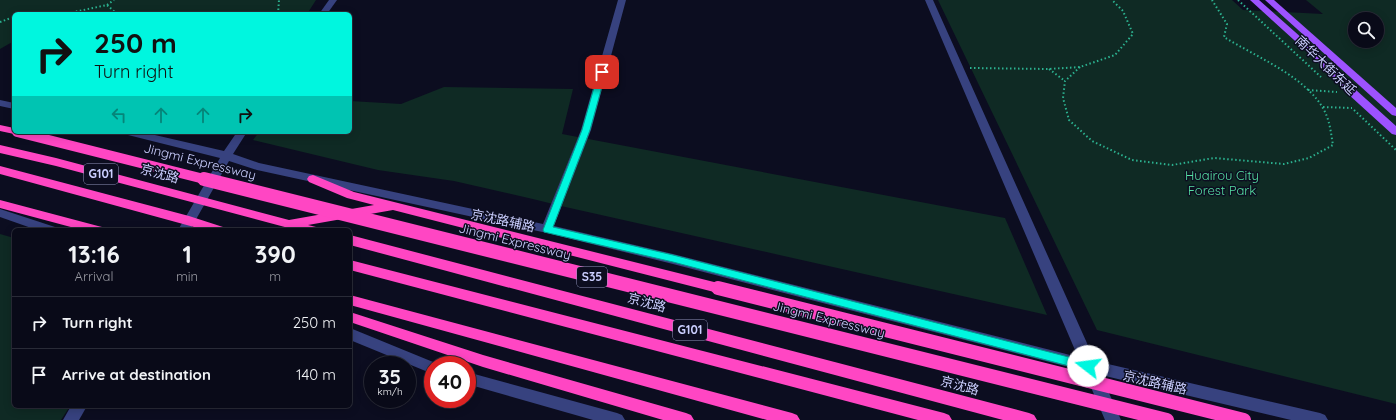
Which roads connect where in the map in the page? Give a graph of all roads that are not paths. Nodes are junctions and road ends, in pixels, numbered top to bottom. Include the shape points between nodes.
1 (333, 0) edge
2 (622, 0) edge
3 (929, 0) edge
4 (1254, 0) edge
5 (1269, 0) edge
6 (324, 12) edge
7 (0, 102) edge
8 (12, 105) edge
9 (1396, 113) edge
10 (0, 128) edge
11 (12, 131) edge
12 (1396, 132) edge
13 (25, 134) edge
14 (137, 134) edge
15 (241, 134) edge
16 (0, 149) edge
17 (226, 156) junction
18 (0, 170) edge
19 (313, 179) junction
20 (201, 200) junction
21 (0, 204) edge
22 (396, 205) junction
23 (0, 213) edge
24 (287, 223) junction
25 (186, 225) edge
26 (45, 228) edge
27 (90, 228) edge
28 (206, 228) edge
29 (305, 228) edge
30 (547, 230) junction
31 (352, 241) edge
32 (352, 266) edge
33 (352, 301) edge
34 (352, 318) edge
35 (352, 335) edge
36 (424, 364) edge
37 (1088, 366) junction
38 (476, 381) edge
39 (79, 408) edge
40 (71, 420) edge
41 (618, 420) edge
42 (686, 420) edge
43 (792, 420) edge
44 (944, 420) edge
45 (1029, 420) edge
46 (1113, 420) edge
47 (1167, 420) edge
48 (1244, 420) edge
49 (1320, 420) edge

1 - 6 street
2 - 30 street via 586,130
3 - 37 street
4 - 12 main road, 南华大街东延
5 - 9 main road, 南华大街东延
7 - 8 street
10 - 11 highway
13 - 47 highway, Jingmi Expressway / S35, bridge
14 - 17 street, 京沈路辅路
15 - 17 street
16 - 20 highway, 京沈路 / G101
17 - 19 street, 京沈路辅路
17 - 20 street
18 - 25 highway, G101
19 - 22 highway via 352,195
19 - 30 street, 京沈路辅路
20 - 24 highway, 京沈路 / G101
20 - 25 street
21 - 27 highway
22 - 24 highway
22 - 48 highway, bridge
23 - 26 street
24 - 29 highway, 京沈路 / G101
25 - 28 highway, G101
30 - 37 street, 京沈路辅路 via 673,259
31 - 45 highway, 京沈路 / G101
32 - 44 highway, G101
33 - 43 highway
34 - 42 highway via 483,361
35 - 36 street
37 - 46 street
37 - 49 street, 京沈路辅路
38 - 41 street
39 - 40 street

